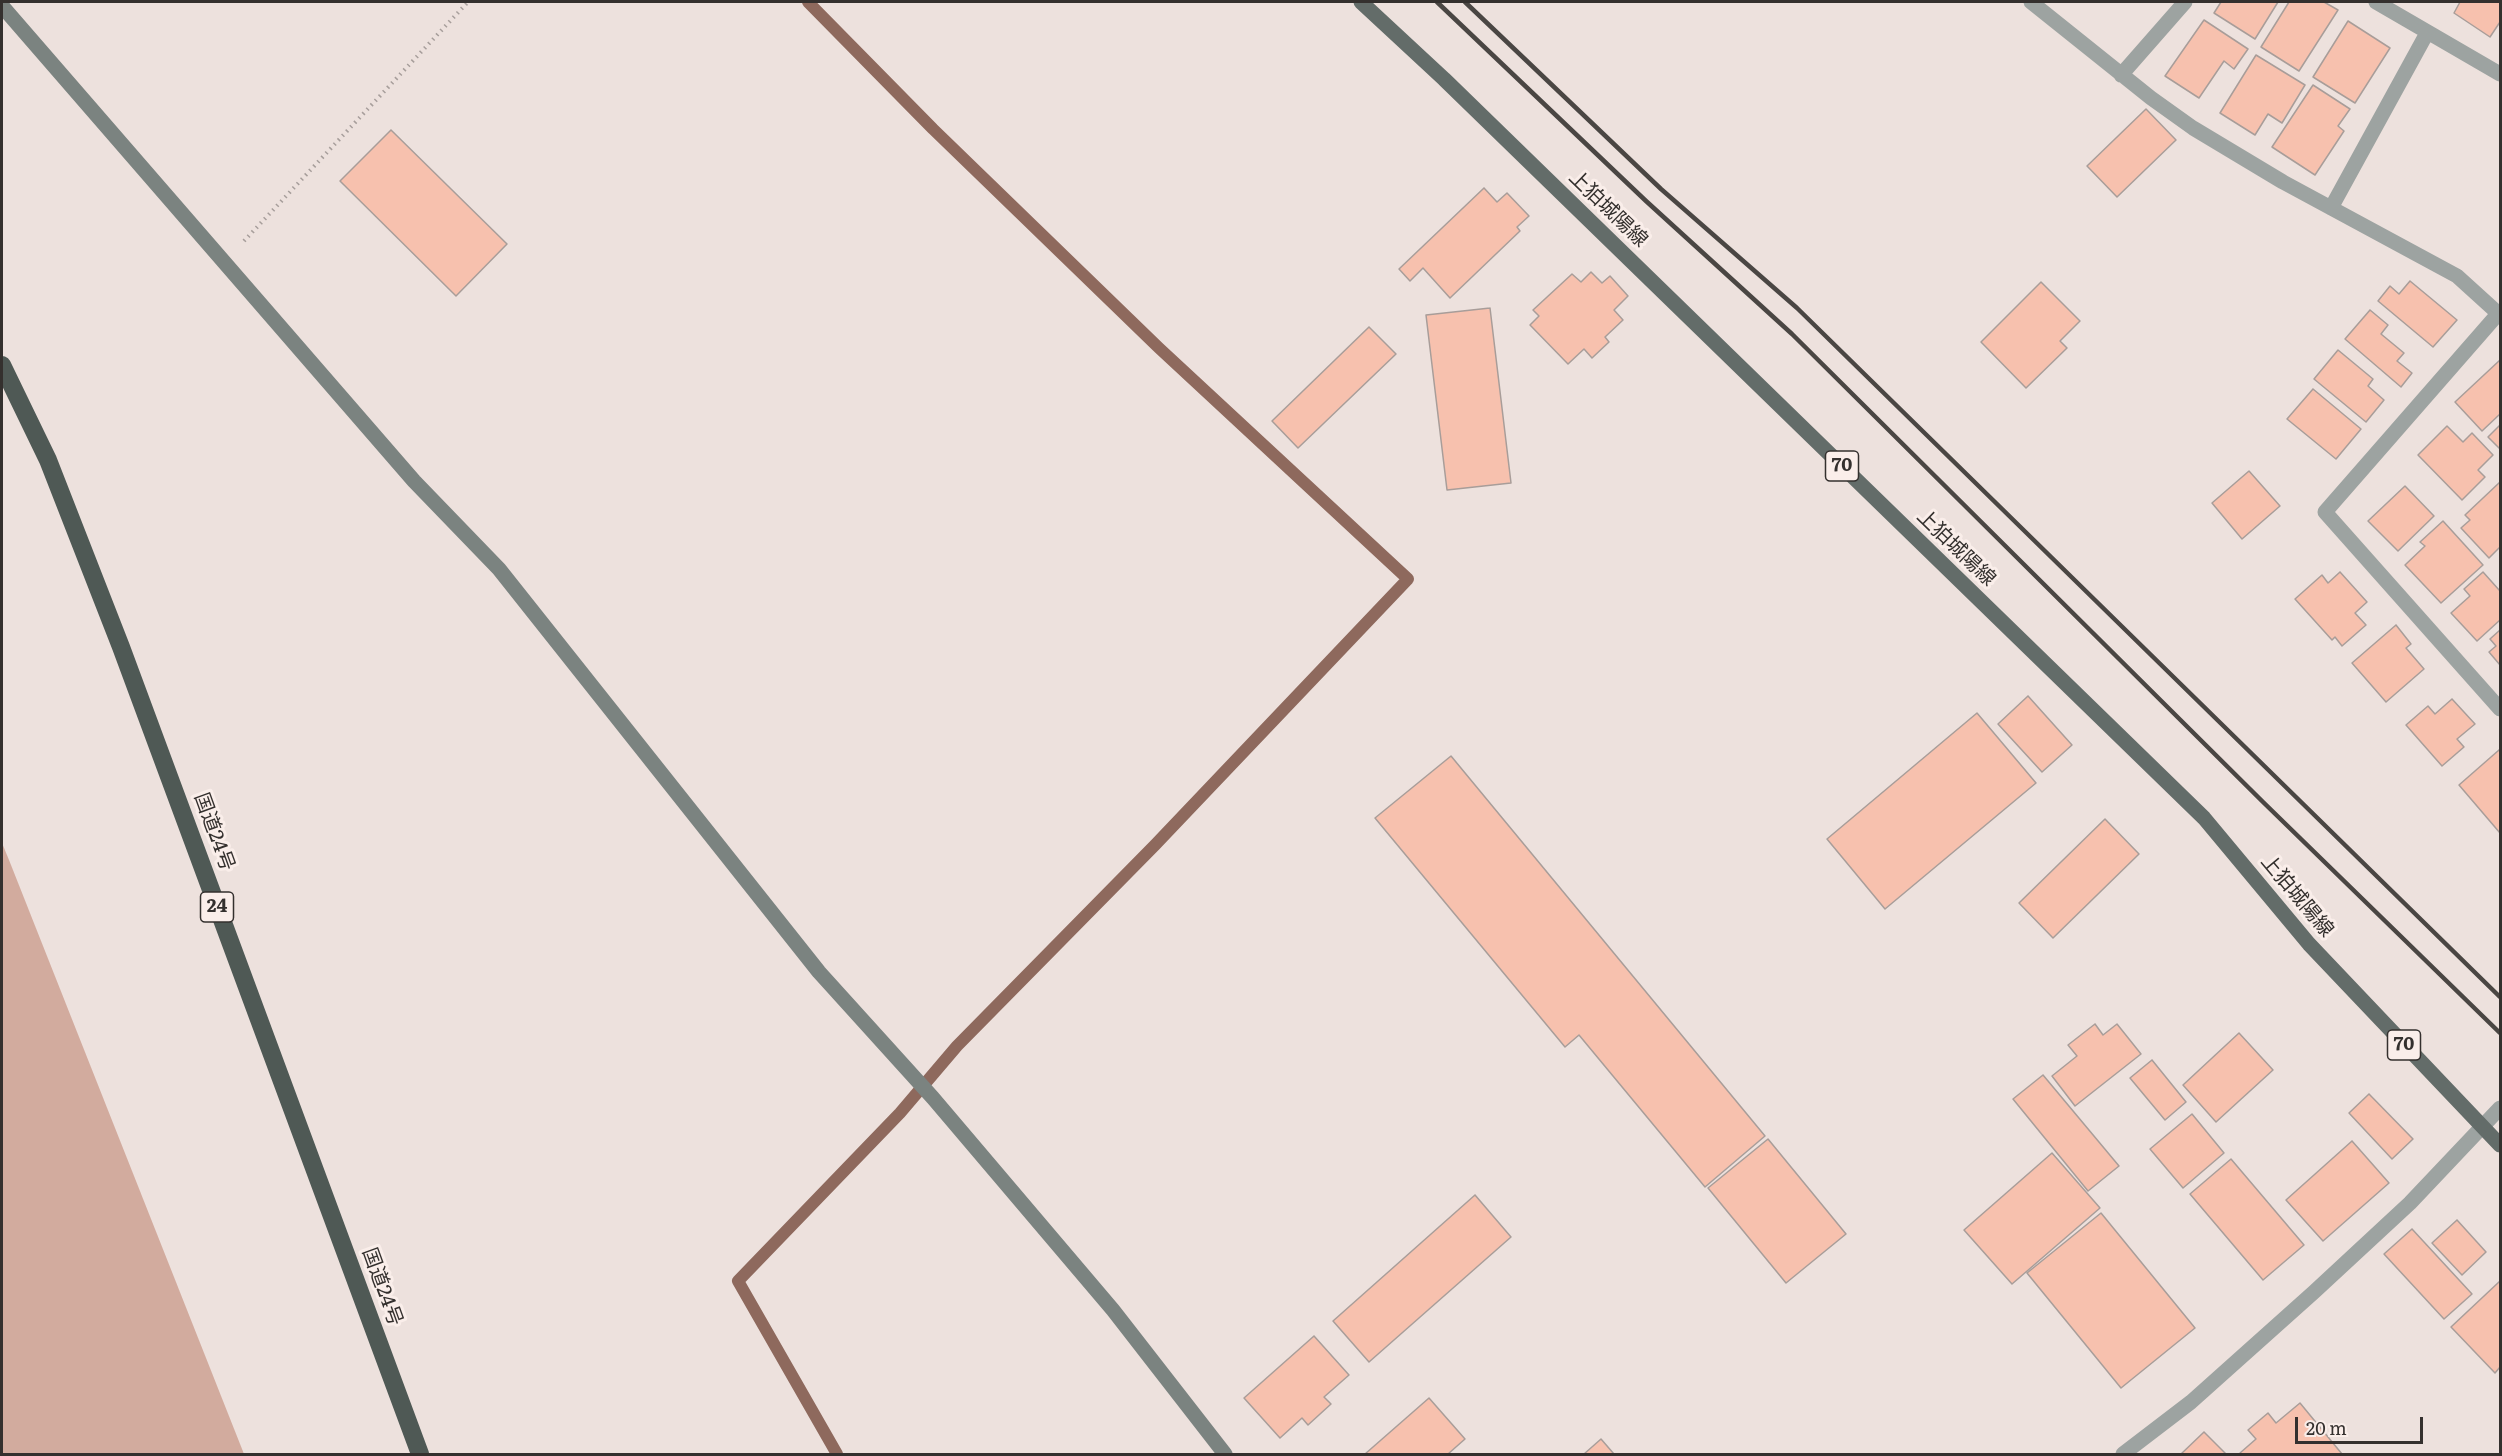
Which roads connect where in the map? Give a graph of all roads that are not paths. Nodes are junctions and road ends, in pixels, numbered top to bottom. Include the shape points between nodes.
1 (1361, 2) edge
2 (2031, 2) edge
3 (2185, 2) edge
4 (2376, 2) edge
5 (2, 6) edge
6 (2427, 33) junction
7 (2500, 74) edge
8 (2121, 75) junction
9 (2331, 208) junction
10 (2500, 314) edge
11 (2, 365) edge
12 (2500, 709) edge
13 (2500, 1108) edge
14 (2483, 1127) junction
15 (2500, 1145) edge
16 (420, 1455) edge
17 (1225, 1455) edge
18 (2123, 1455) edge

1 - 14 main road, 上狛城陽線 / 70 via 2204,818 2308,944
2 - 8 street
3 - 8 street
4 - 6 street
5 - 17 street via 414,481 499,569 819,972 933,1098 1113,1310
6 - 7 street
6 - 9 street
8 - 9 street via 2236,155
9 - 10 street via 2457,276
10 - 12 street via 2325,512
11 - 16 highway, 国道24号 / 24 via 48,460 122,648
13 - 14 street
14 - 15 main road, 上狛城陽線 / 70
14 - 18 street via 2410,1203 2314,1292 2191,1402

